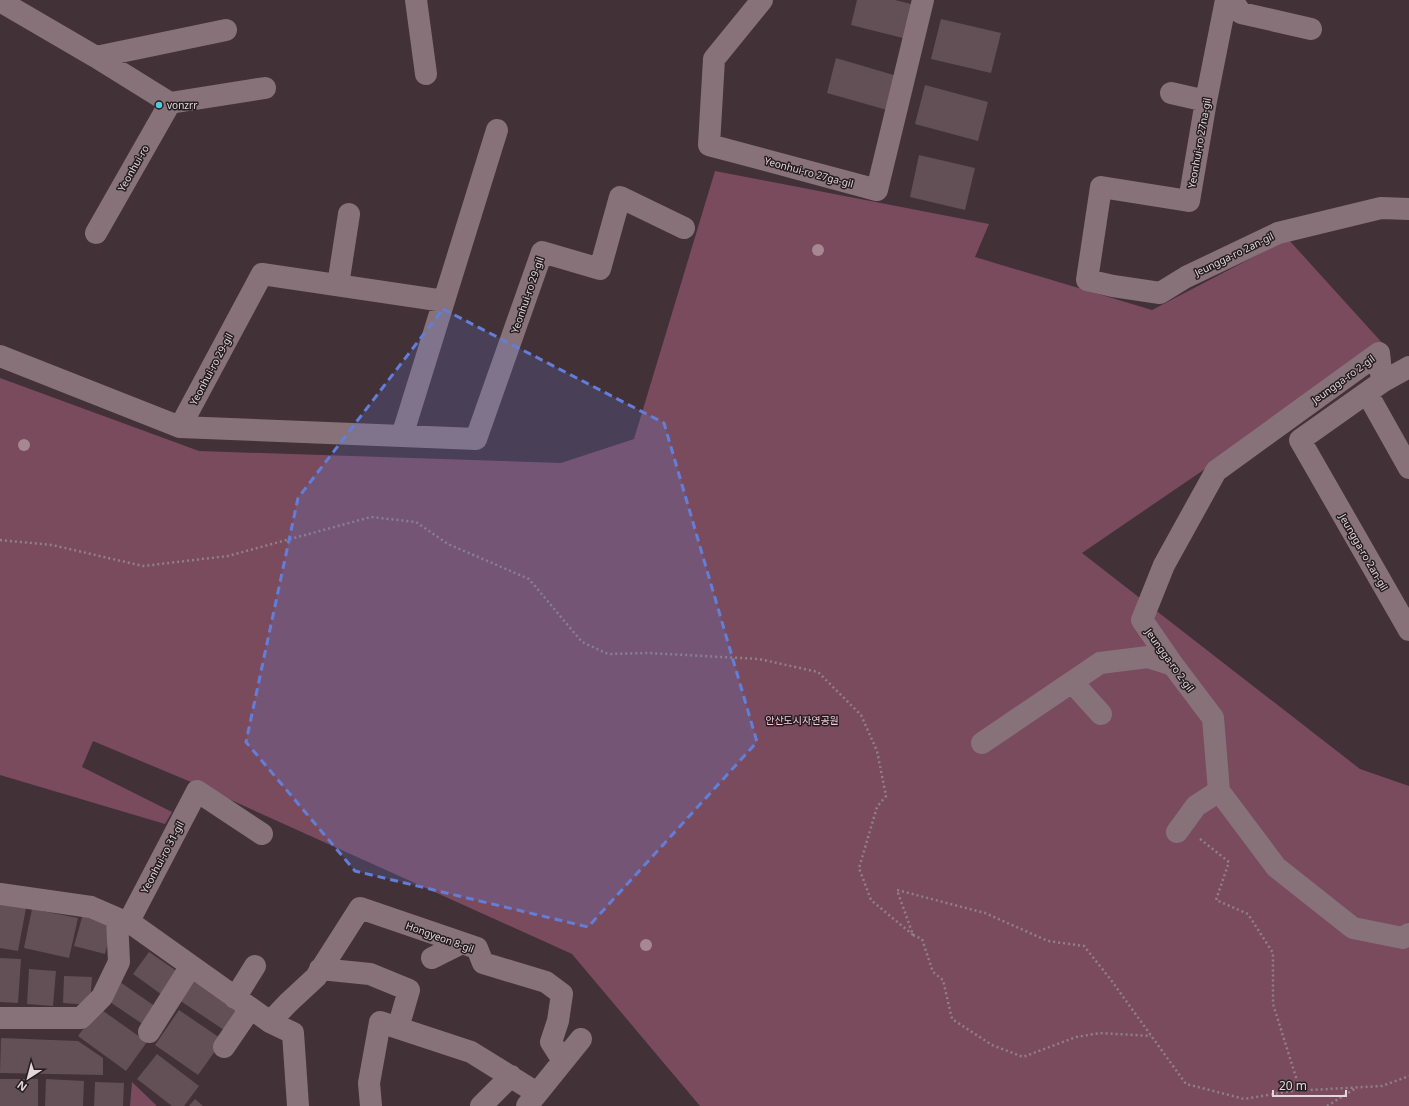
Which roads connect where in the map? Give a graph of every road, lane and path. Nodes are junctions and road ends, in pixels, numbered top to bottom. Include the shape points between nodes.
1 (416, 0) edge
2 (762, 0) edge
3 (923, 0) edge
4 (1226, 0) edge
5 (1232, 0) edge
6 (0, 1) edge
7 (1311, 29) dead end
8 (226, 30) dead end
9 (96, 57) junction
10 (426, 74) dead end
11 (265, 88) dead end
12 (1171, 93) dead end
13 (1206, 101) junction
14 (170, 103) junction
15 (497, 130) dead end
16 (1409, 209) edge
17 (349, 214) dead end
18 (684, 228) dead end
19 (96, 233) dead end
20 (1087, 280) joint
21 (338, 285) junction
22 (444, 301) junction
23 (0, 356) edge
24 (1409, 367) edge
25 (1375, 387) junction
26 (180, 427) junction
27 (402, 436) junction
28 (1409, 468) edge
29 (0, 540) edge
30 (1409, 630) edge
31 (1173, 665) junction
32 (1072, 682) junction
33 (1101, 714) dead end
34 (982, 743) dead end
35 (1219, 792) junction
36 (1179, 829) joint
37 (262, 834) dead end
38 (0, 894) edge
39 (122, 921) junction
40 (1409, 934) edge
41 (913, 935) junction
42 (462, 943) junction
43 (432, 958) dead end
44 (191, 966) junction
45 (255, 966) dead end
46 (320, 969) junction
47 (243, 1003) junction
48 (0, 1018) edge
49 (270, 1022) junction
50 (398, 1028) junction
51 (149, 1032) dead end
52 (1151, 1036) junction
53 (581, 1039) dead end
54 (224, 1047) dead end
55 (563, 1061) junction
56 (511, 1076) junction
57 (1409, 1076) edge
58 (1357, 1088) junction
59 (1300, 1090) junction
60 (531, 1102) edge
61 (298, 1106) edge
62 (371, 1106) edge
63 (481, 1106) edge
64 (1327, 1106) edge

1 - 10 street
2 - 3 street, Yeonhui-ro 27ga-gil via 714,59 709,144 877,190
4 - 13 street, Yeonhui-ro 27na-gil
5 - 7 street via 1241,13
6 - 9 street
8 - 9 street
9 - 14 street
11 - 14 street
12 - 13 street
13 - 20 street, Yeonhui-ro 27na-gil via 1189,201 1101,187
14 - 19 street, Yeonhui-ro
15 - 22 street
16 - 20 street, Jeungga-ro 2an-gil via 1381,208 1278,233 1186,277 1160,293
17 - 21 street
18 - 27 street, Yeonhui-ro 29-gil via 620,197 600,269 542,252 476,439
21 - 22 street, Yeonhui-ro 29-gil
21 - 26 street, Yeonhui-ro 29-gil via 262,274
22 - 27 street
23 - 26 street, Yeonhui-ro 29-gil
24 - 25 street, Jeungga-ro 2an-gil
25 - 28 street
25 - 30 street, Jeungga-ro 2an-gil via 1300,440
25 - 31 street, Jeungga-ro 2-gil via 1379,353 1216,471 1164,565 1142,620
26 - 27 street, Yeonhui-ro 29-gil
29 - 41 path via 52,545 144,566 228,556 372,517 416,522 448,544 529,579 582,642 608,654 648,653 759,659 818,672 862,715 877,751 886,796 877,807 859,868 871,900
31 - 32 street via 1148,657 1100,663
31 - 35 street, Jeungga-ro 2-gil via 1213,718
32 - 33 street
32 - 34 street
35 - 36 street via 1196,806
35 - 40 street via 1276,867 1353,928 1403,938
36 - 59 path via 1229,862 1216,900 1248,914 1273,953 1273,1004
37 - 39 street, Yeonhui-ro 31-gil via 197,791
38 - 39 street via 91,908
39 - 44 street via 135,926
39 - 48 street via 119,962 102,996 81,1018
41 - 52 path via 922,939 933,972 943,980 952,1019 992,1045 1023,1057 1076,1036 1100,1033
41 - 52 path via 898,890 985,913 1048,941 1084,946
42 - 43 street
42 - 46 street, Hongyeon 8-gil via 360,908
42 - 55 street, Hongyeon 8-gil via 477,948 483,963 546,982 562,994 558,1021 551,1042
44 - 47 street
44 - 51 street
45 - 47 street
46 - 49 street via 316,977
46 - 50 street via 370,974 409,990
47 - 49 street
47 - 54 street
49 - 61 street via 293,1033
50 - 56 street via 471,1052
50 - 62 street via 380,1022 369,1083
52 - 59 path via 1186,1084 1244,1099
53 - 55 street
55 - 60 street
56 - 60 street
56 - 63 street
57 - 58 path via 1382,1086
58 - 59 path
58 - 64 path

